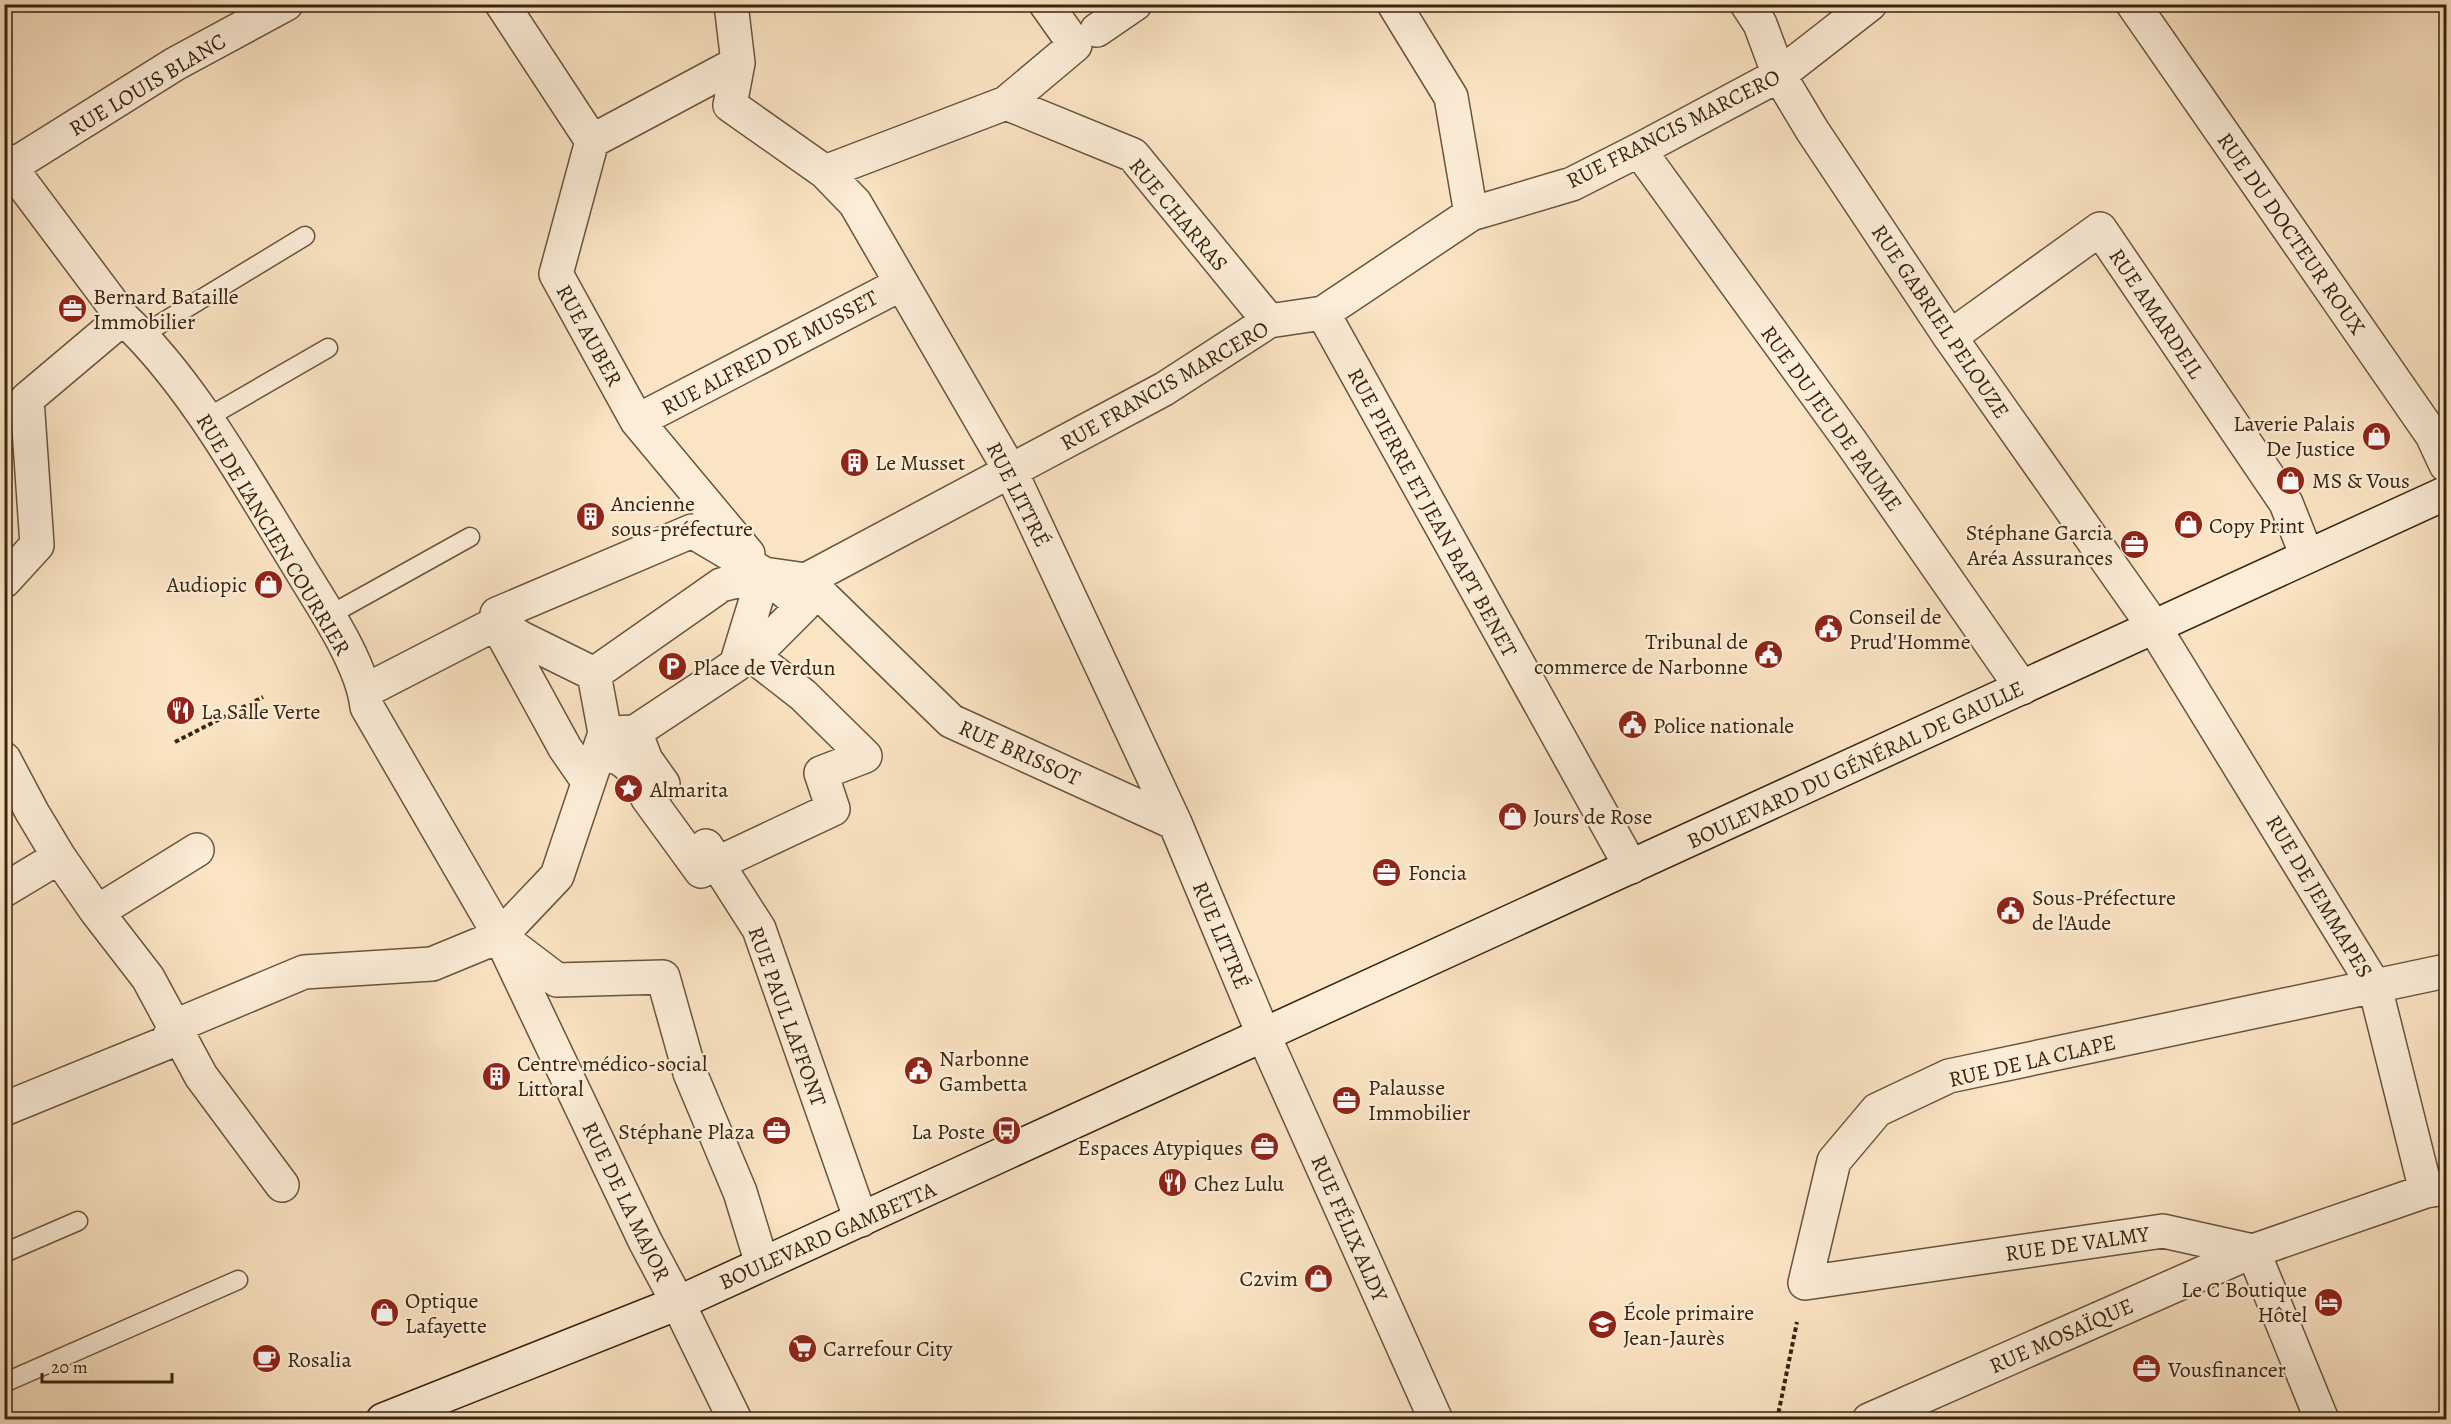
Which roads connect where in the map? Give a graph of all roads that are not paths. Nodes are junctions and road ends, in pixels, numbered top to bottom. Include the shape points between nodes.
1 (286, 4) edge
2 (502, 4) edge
3 (731, 4) edge
4 (1046, 4) edge
5 (1135, 4) edge
6 (1394, 4) edge
7 (1747, 4) edge
8 (1870, 4) edge
9 (2133, 4) edge
10 (1098, 30) dead end
11 (738, 63) junction
12 (1779, 75) junction
13 (1006, 104) junction
14 (592, 141) junction
15 (1639, 150) junction
16 (7, 165) edge
17 (825, 172) junction
18 (1471, 214) junction
19 (305, 236) dead end
20 (901, 284) junction
21 (1323, 314) junction
22 (1269, 321) junction
23 (133, 326) junction
24 (1950, 337) junction
25 (328, 348) dead end
26 (205, 419) junction
27 (637, 421) junction
28 (2446, 465) edge
29 (1011, 472) junction
30 (2446, 493) edge
31 (471, 537) dead end
32 (2307, 556) junction
33 (764, 574) junction
34 (806, 580) junction
35 (4, 581) edge
36 (328, 616) junction
37 (504, 627) junction
38 (2154, 627) junction
39 (594, 674) junction
40 (2022, 688) junction
41 (365, 690) junction
42 (613, 740) junction
43 (4, 759) edge
44 (1175, 823) junction
45 (197, 849) dead end
46 (59, 857) junction
47 (718, 863) junction
48 (1631, 867) junction
49 (4, 890) edge
50 (98, 912) junction
51 (500, 936) junction
52 (2446, 971) edge
53 (2375, 987) junction
54 (175, 1026) junction
55 (1264, 1036) junction
56 (4, 1109) edge
57 (282, 1185) dead end
58 (2436, 1190) edge
59 (861, 1220) junction
60 (78, 1221) dead end
61 (2253, 1251) junction
62 (4, 1253) edge
63 (762, 1264) junction
64 (238, 1280) dead end
65 (1805, 1283) joint
66 (678, 1303) junction
67 (4, 1383) edge
68 (383, 1419) edge
69 (735, 1419) edge
70 (1436, 1419) edge
71 (1869, 1419) edge
72 (2322, 1419) edge

1 - 16 street, RUE LOUIS BLANC via 175,64
2 - 14 street
3 - 11 street, RUE LITTRÉ
4 - 13 street via 1075,45
5 - 10 street
6 - 18 street via 1451,97
7 - 12 street, RUE GABRIEL PELOUZE via 1760,24
8 - 12 street, RUE FRANCIS MARCERO
9 - 28 street, RUE DU DOCTEUR ROUX via 2432,435
11 - 14 street
11 - 17 street, RUE LITTRÉ via 730,105
12 - 15 street, RUE FRANCIS MARCERO
12 - 24 street, RUE GABRIEL PELOUZE
13 - 17 street
13 - 22 street, RUE CHARRAS via 1133,155
14 - 27 street, RUE AUBER via 556,274
15 - 18 street, RUE FRANCIS MARCERO via 1572,184
15 - 40 street, RUE DU JEU DE PAUME via 1851,442
16 - 23 street, RUE DE L'ANCIEN COURRIER
17 - 20 street, RUE LITTRÉ via 855,203
18 - 21 street, RUE FRANCIS MARCERO
19 - 23 lane
20 - 27 street, RUE ALFRED DE MUSSET
20 - 29 street, RUE LITTRÉ
21 - 22 street, RUE FRANCIS MARCERO
21 - 48 street, RUE PIERRE ET JEAN BAPT BENET
22 - 29 street, RUE FRANCIS MARCERO via 1164,389
23 - 26 street, RUE DE L'ANCIEN COURRIER
23 - 35 street via 27,399 38,544
24 - 32 street, RUE AMARDEIL via 2100,229 2286,503
24 - 38 street, RUE GABRIEL PELOUZE
25 - 26 lane
26 - 36 street, RUE DE L'ANCIEN COURRIER
27 - 33 street, RUE AUBER
29 - 34 street, RUE FRANCIS MARCERO
29 - 44 street, RUE LITTRÉ
30 - 32 street, BOULEVARD DU GÉNÉRAL DE GAULLE
31 - 36 lane
32 - 38 street, BOULEVARD DU GÉNÉRAL DE GAULLE
33 - 34 street
33 - 37 street via 692,531 497,614 504,620
33 - 39 street via 722,585
33 - 42 street via 736,664
33 - 47 street via 803,606 753,656 803,695 865,756 821,773 833,809
34 - 44 street, RUE BRISSOT via 951,721
36 - 41 street, RUE DE L'ANCIEN COURRIER
37 - 39 street
37 - 41 street via 497,623
37 - 42 street via 502,635 583,774
38 - 40 street, BOULEVARD DU GÉNÉRAL DE GAULLE
38 - 53 street, RUE DE JEMMAPES
39 - 42 street
40 - 48 street, BOULEVARD DU GÉNÉRAL DE GAULLE
41 - 51 street, RUE DE L'ANCIEN COURRIER via 367,707
42 - 47 street, RUE PAUL LAFFONT via 646,760
42 - 47 street via 610,753 633,769 650,792 647,796 701,871
42 - 51 street via 557,876
43 - 46 street
44 - 55 street, RUE LITTRÉ
45 - 50 street
46 - 49 street
46 - 50 street
47 - 59 street, RUE PAUL LAFFONT via 759,929
48 - 55 street, BOULEVARD DU GÉNÉRAL DE GAULLE
50 - 54 street via 148,978
51 - 54 street via 432,964 304,972
51 - 63 street via 557,980 663,977 690,1073 740,1192
51 - 66 street, RUE DE LA MAJOR
52 - 53 street, RUE DE LA CLAPE
53 - 58 street, RUE DE JEMMAPES
53 - 65 street, RUE DE LA CLAPE via 1949,1076 1878,1110 1834,1161
54 - 56 street via 166,1043
54 - 57 street via 201,1076
55 - 59 street, BOULEVARD GAMBETTA
55 - 70 street, RUE FÉLIX ALDY
58 - 61 street
59 - 63 street, BOULEVARD GAMBETTA
60 - 62 lane
61 - 65 street, RUE DE VALMY via 2163,1231
61 - 71 street, RUE MOSAÏQUE
61 - 72 street
63 - 66 street, BOULEVARD GAMBETTA
64 - 67 lane
66 - 68 street, BOULEVARD GAMBETTA
66 - 69 street, RUE DE LA MAJOR

